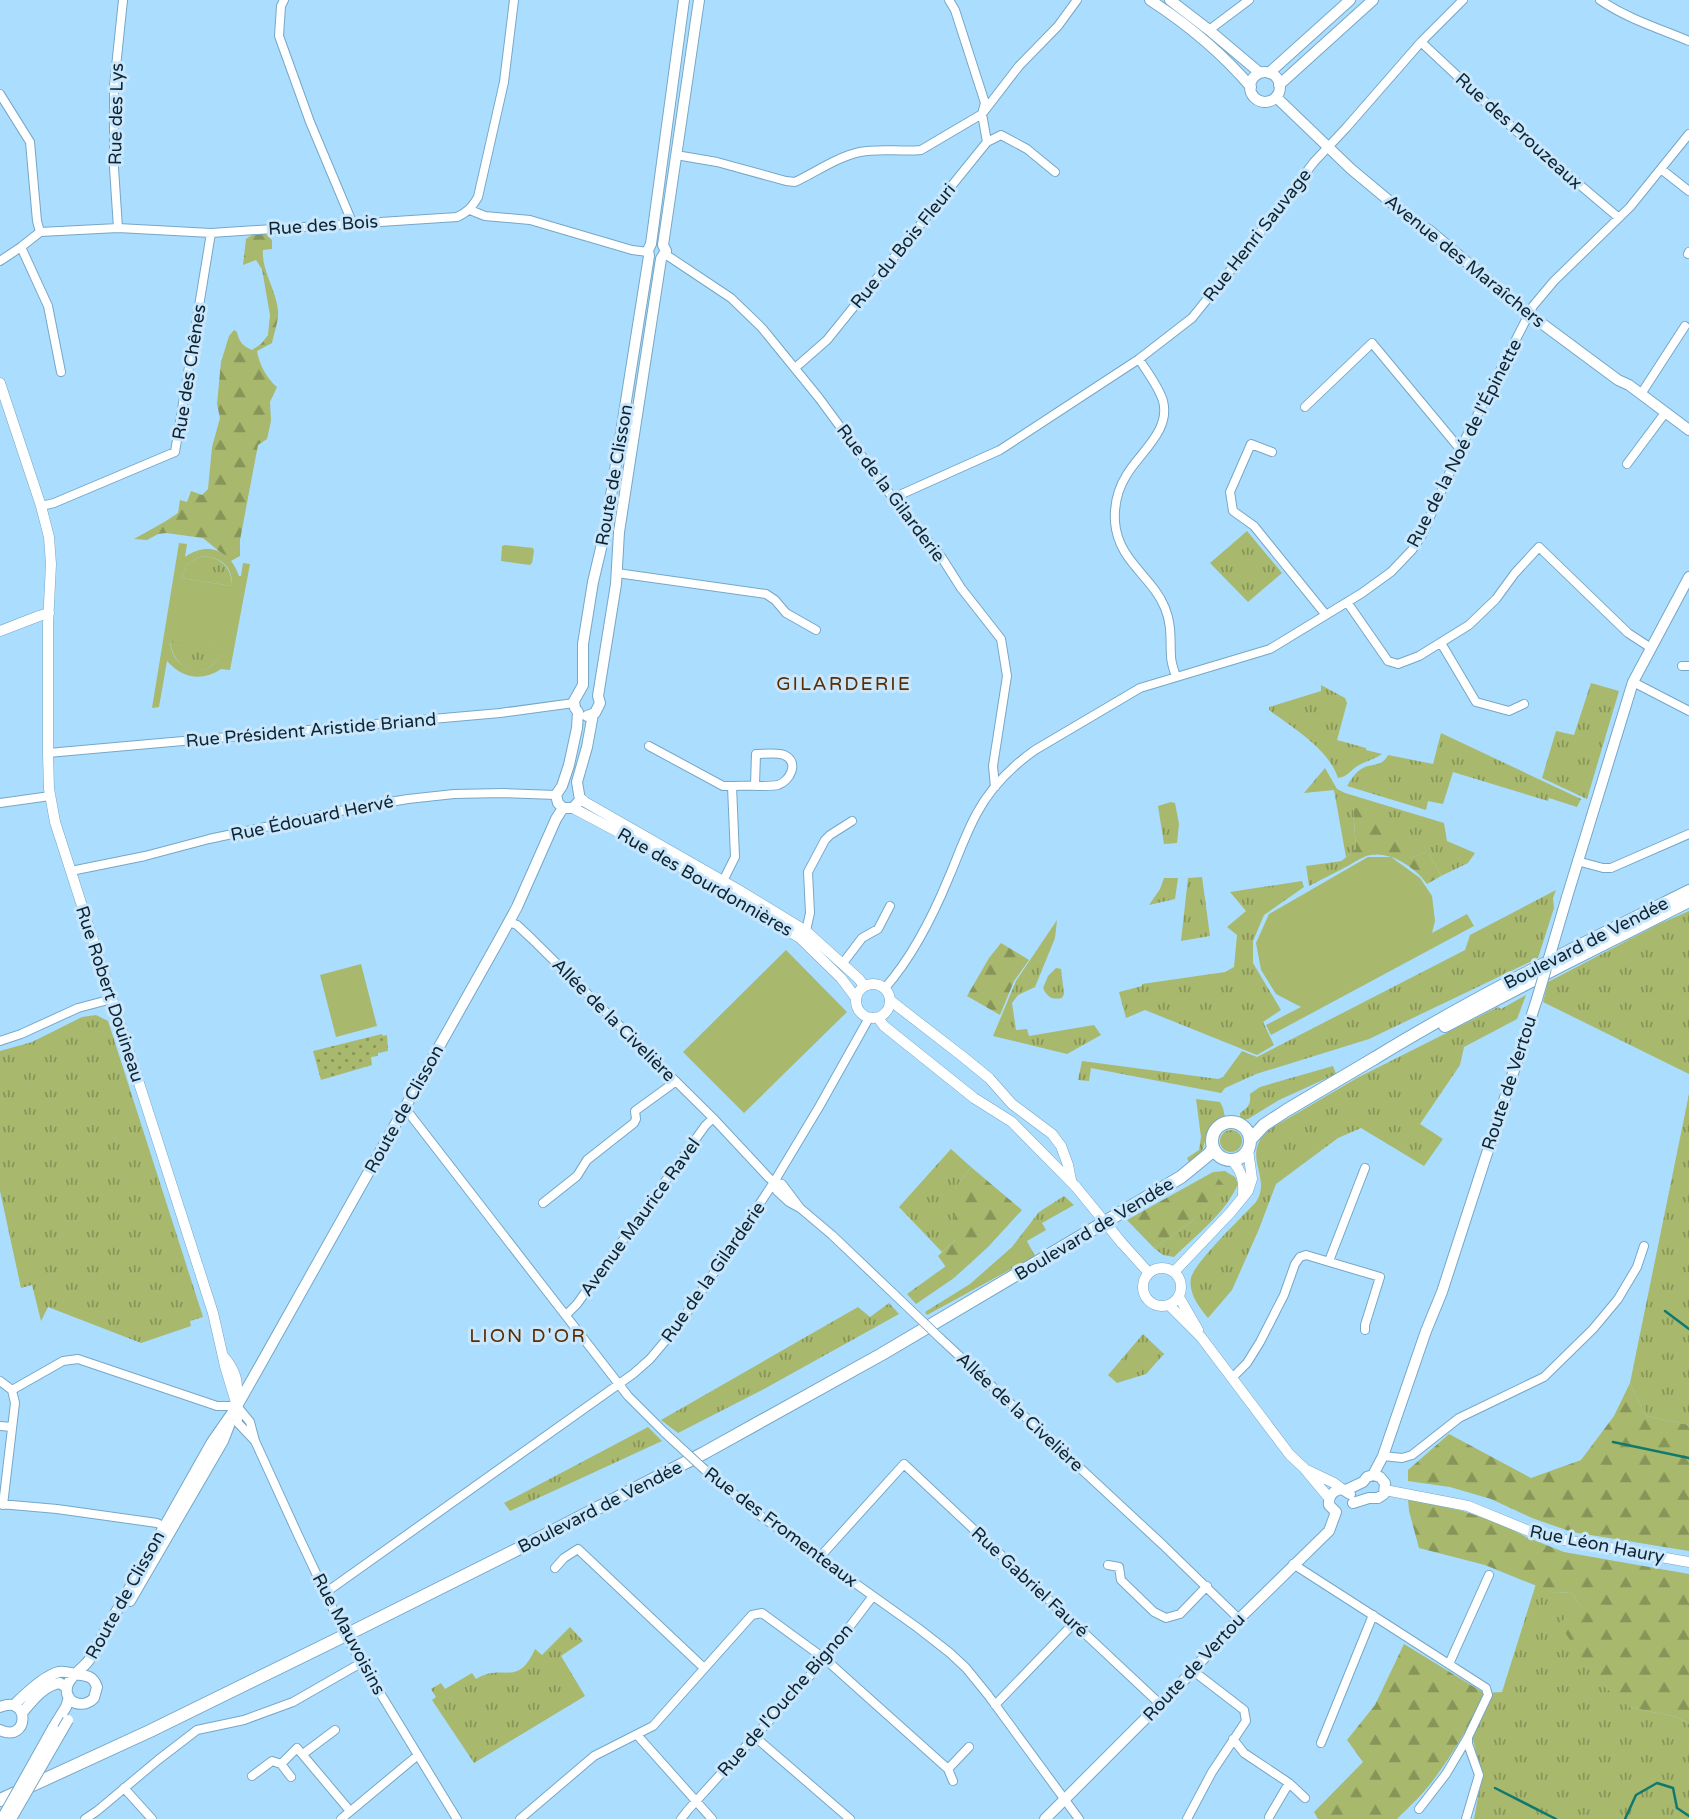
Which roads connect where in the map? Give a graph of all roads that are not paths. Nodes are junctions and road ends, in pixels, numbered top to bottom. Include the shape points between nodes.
1 (122, 0) edge
2 (284, 0) edge
3 (514, 0) edge
4 (684, 0) edge
5 (699, 0) edge
6 (949, 0) edge
7 (1077, 0) edge
8 (1150, 0) edge
9 (1170, 0) edge
10 (1249, 0) edge
11 (1350, 0) edge
12 (1373, 0) edge
13 (1462, 0) edge
14 (1600, 0) edge
15 (1209, 30) junction
16 (1689, 41) edge
17 (1421, 42) junction
18 (1264, 73) junction
19 (1279, 85) junction
20 (1251, 87) junction
21 (0, 94) edge
22 (1276, 97) junction
23 (982, 114) junction
24 (1689, 134) edge
25 (987, 142) junction
26 (1328, 146) junction
27 (676, 155) junction
28 (1661, 169) junction
29 (1055, 172) dead end
30 (1689, 191) edge
31 (470, 210) junction
32 (1619, 218) junction
33 (352, 222) junction
34 (118, 228) junction
35 (40, 232) junction
36 (211, 233) junction
37 (21, 247) junction
38 (656, 252) junction
39 (0, 261) edge
40 (1529, 314) junction
41 (1685, 326) dead end
42 (1139, 359) junction
43 (795, 368) junction
44 (61, 372) dead end
45 (0, 383) edge
46 (1640, 394) junction
47 (1305, 407) dead end
48 (1665, 413) junction
49 (1689, 430) edge
50 (1460, 449) junction
51 (1272, 452) dead end
52 (1627, 464) dead end
53 (893, 498) junction
54 (41, 506) junction
55 (617, 573) junction
56 (1689, 577) edge
57 (1347, 602) junction
58 (1326, 615) junction
59 (49, 619) junction
60 (816, 630) dead end
61 (0, 631) edge
62 (1441, 643) junction
63 (1651, 648) junction
64 (1176, 677) junction
65 (1633, 682) junction
66 (580, 692) junction
67 (598, 696) junction
68 (1524, 704) dead end
69 (576, 708) junction
70 (1689, 711) edge
71 (593, 714) junction
72 (649, 746) dead end
73 (48, 753) junction
74 (755, 785) junction
75 (732, 786) junction
76 (995, 787) junction
77 (559, 790) junction
78 (579, 793) junction
79 (50, 796) junction
80 (0, 803) edge
81 (568, 808) junction
82 (852, 821) dead end
83 (1689, 834) edge
84 (1577, 861) junction
85 (71, 870) junction
86 (723, 881) junction
87 (1689, 891) edge
88 (1689, 901) edge
89 (890, 906) dead end
90 (509, 922) junction
91 (806, 931) junction
92 (843, 963) junction
93 (864, 986) junction
94 (885, 988) junction
95 (856, 998) junction
96 (112, 999) junction
97 (891, 1001) junction
98 (873, 1018) junction
99 (0, 1041) edge
100 (1375, 1058) junction
101 (675, 1082) junction
102 (405, 1108) junction
103 (1287, 1110) junction
104 (713, 1118) junction
105 (1242, 1125) junction
106 (1249, 1145) junction
107 (1213, 1148) junction
108 (1229, 1160) junction
109 (1365, 1168) dead end
110 (1181, 1177) junction
111 (774, 1182) junction
112 (1073, 1184) junction
113 (1243, 1197) junction
114 (543, 1203) dead end
115 (1644, 1246) dead end
116 (1328, 1261) junction
117 (1174, 1272) junction
118 (1149, 1273) junction
119 (1179, 1297) junction
120 (1169, 1306) junction
121 (566, 1315) junction
122 (1365, 1331) dead end
123 (1201, 1337) junction
124 (1233, 1377) junction
125 (0, 1381) edge
126 (619, 1383) junction
127 (12, 1390) junction
128 (237, 1405) junction
129 (0, 1426) edge
130 (12, 1427) junction
131 (1383, 1456) junction
132 (1304, 1468) junction
133 (1368, 1479) junction
134 (1344, 1490) junction
135 (1385, 1490) junction
136 (1329, 1498) junction
137 (1370, 1498) junction
138 (1353, 1503) junction
139 (1, 1504) edge
140 (1336, 1513) junction
141 (167, 1528) junction
142 (820, 1558) junction
143 (1689, 1562) edge
144 (1293, 1564) junction
145 (1108, 1565) dead end
146 (555, 1568) dead end
147 (1489, 1575) dead end
148 (1207, 1586) junction
149 (873, 1596) junction
150 (327, 1597) junction
151 (1373, 1615) junction
152 (1240, 1619) junction
153 (1074, 1623) junction
154 (825, 1659) junction
155 (361, 1663) junction
156 (1449, 1664) junction
157 (705, 1668) junction
158 (1192, 1670) junction
159 (76, 1674) junction
160 (92, 1678) junction
161 (68, 1693) junction
162 (13, 1704) junction
163 (80, 1704) junction
164 (1160, 1704) junction
165 (995, 1705) junction
166 (0, 1707) edge
167 (22, 1713) junction
168 (335, 1730) dead end
169 (1, 1732) edge
170 (638, 1735) junction
171 (755, 1737) junction
172 (1468, 1737) junction
173 (1233, 1740) junction
174 (1321, 1743) dead end
175 (969, 1747) dead end
176 (303, 1755) junction
177 (418, 1755) junction
178 (281, 1763) junction
179 (948, 1769) junction
180 (252, 1776) dead end
181 (291, 1777) dead end
182 (953, 1781) dead end
183 (1289, 1783) junction
184 (124, 1788) junction
185 (1305, 1798) dead end
186 (1066, 1799) junction
187 (0, 1800) edge
188 (696, 1802) junction
189 (1419, 1809) dead end
190 (350, 1811) junction
191 (1269, 1816) dead end
192 (1190, 1818) edge
193 (2, 1819) edge
194 (11, 1819) edge
195 (85, 1819) edge
196 (152, 1819) edge
197 (341, 1819) edge
198 (457, 1819) edge
199 (520, 1819) edge
200 (681, 1819) edge
201 (712, 1819) edge
202 (850, 1819) edge
203 (1045, 1819) edge
204 (1079, 1819) edge
205 (1466, 1819) edge

1 - 34 street, Rue des Lys via 114,86
2 - 33 street via 279,36
3 - 31 street via 504,82 478,197
4 - 38 main road, Route de Clisson
5 - 27 main road, Route de Clisson
6 - 23 street via 985,103
7 - 23 street
8 - 20 main road via 1233,65
9 - 15 main road
10 - 15 street
11 - 18 main road
12 - 19 main road
13 - 17 street, Rue Henri Sauvage
14 - 16 street
15 - 18 main road
17 - 26 street, Rue Henri Sauvage
17 - 32 street, Rue des Prouzeaux
18 - 19 main road via 1276,77
18 - 20 main road via 1252,79
19 - 22 main road
20 - 22 main road via 1261,101
21 - 35 street via 30,142
22 - 26 main road, Avenue des Maraîchers
23 - 25 street
23 - 27 street via 921,150 857,152 795,181
24 - 28 street, Rue de la Noé de l'Épinette
25 - 29 street via 1001,135
25 - 43 street, Rue du Bois Fleuri via 827,340
26 - 40 main road, Avenue des Maraîchers
26 - 42 street, Rue Henri Sauvage via 1192,318
27 - 38 main road, Route de Clisson
28 - 30 street
28 - 32 street, Rue de la Noé de l'Épinette
31 - 33 street, Rue des Bois via 457,217
31 - 38 street, Rue des Bois
32 - 40 street, Rue de la Noé de l'Épinette via 1554,281
33 - 36 street, Rue des Bois
34 - 35 street, Rue des Bois
34 - 36 street, Rue des Bois
35 - 37 street
36 - 54 street, Rue des Chênes via 176,452
37 - 39 street
37 - 44 street via 48,306
38 - 43 street, Rue de la Gilarderie via 731,298
38 - 55 main road, Route de Clisson
38 - 66 main road, Route de Clisson via 593,582
40 - 46 main road, Avenue des Maraîchers
40 - 50 street, Rue de la Noé de l'Épinette
41 - 46 street
42 - 53 street, Rue Henri Sauvage via 1000,450
42 - 64 street via 1163,402 1163,422 1126,475 1115,523 1129,560 1167,612
43 - 53 street, Rue de la Gilarderie
45 - 54 street, Rue Robert Douineau
46 - 48 main road, Avenue des Maraîchers
47 - 50 street via 1372,343
48 - 49 main road, Avenue des Maraîchers
48 - 52 street
50 - 57 street, Rue de la Noé de l'Épinette via 1412,550 1378,582
51 - 58 street via 1251,444 1230,492 1233,511 1254,526
53 - 76 street, Rue de la Gilarderie via 1001,639 1007,676 993,766
54 - 59 street, Rue Robert Douineau via 51,564
55 - 60 street via 766,594 786,614
55 - 67 main road, Route de Clisson
56 - 63 main road, Route de Vertou
57 - 58 street, Rue de la Noé de l'Épinette
57 - 62 street via 1393,664
58 - 64 street, Rue de la Noé de l'Épinette via 1270,649
59 - 61 street
59 - 73 street, Rue Robert Douineau
62 - 63 street via 1478,617 1539,547 1629,633
62 - 68 street via 1476,702 1508,711
63 - 65 main road, Route de Vertou
64 - 76 street, Rue de la Noé de l'Épinette via 1131,692 1081,722 1019,761
65 - 70 street
65 - 84 main road, Route de Vertou
66 - 67 main road
66 - 69 main road
67 - 71 main road via 600,706
69 - 71 main road via 585,716
69 - 73 street, Rue Président Aristide Briand
69 - 77 main road via 577,728
71 - 78 main road via 577,782
72 - 75 street via 723,786
73 - 79 street, Rue Robert Douineau
74 - 74 street via 777,785 789,778 793,764 783,755 756,754
74 - 75 street
75 - 86 street via 735,857
76 - 94 street via 976,813 927,925
77 - 78 main road via 571,785
77 - 81 main road via 558,803
77 - 85 street, Rue Édouard Hervé via 454,794 359,807
78 - 81 main road via 578,804
78 - 86 street, Rue des Bourdonnières via 585,802
79 - 80 street
79 - 85 street, Rue Robert Douineau
81 - 90 main road, Route de Clisson via 556,819
81 - 95 street, Rue des Bourdonnières via 652,850 800,938
82 - 91 street via 825,840 808,872
83 - 84 street via 1611,868
84 - 131 main road, Route de Vertou, bridge via 1442,1292
85 - 96 street, Rue Robert Douineau
86 - 91 street, Rue des Bourdonnières
87 - 100 main road, Boulevard de Vendée via 1559,955
88 - 100 main road, Boulevard de Vendée
89 - 92 street via 878,929 862,938
90 - 101 street, Allée de la Civelière via 532,939
90 - 102 main road, Route de Clisson
91 - 92 street, Rue des Bourdonnières
92 - 93 street, Rue des Bourdonnières
93 - 94 street
93 - 95 street
94 - 97 street
95 - 98 street via 859,1012
96 - 99 street via 78,1008
96 - 128 street, Rue Robert Douineau via 223,1356 234,1371
97 - 98 street via 887,1012
97 - 112 street via 1052,1134
98 - 111 street, Rue de la Gilarderie
98 - 112 street via 1012,1122
100 - 103 main road, Boulevard de Vendée
101 - 104 street, Allée de la Civelière
101 - 114 street via 635,1111 634,1123
102 - 121 street, Rue des Fromenteaux
102 - 128 main road, Route de Clisson
103 - 105 main road, Boulevard de Vendée
103 - 106 main road, Boulevard de Vendée via 1264,1125
104 - 111 street, Allée de la Civelière
104 - 121 street, Avenue Maurice Ravel
105 - 106 main road
105 - 107 main road via 1221,1124 1213,1135
106 - 108 main road via 1241,1157
106 - 113 street via 1252,1179
107 - 108 main road
107 - 110 main road, Boulevard de Vendée
108 - 110 main road, Boulevard de Vendée
108 - 113 street via 1244,1179
109 - 116 street
110 - 187 main road, Boulevard de Vendée via 704,1453 358,1629
111 - 126 street, Rue de la Gilarderie via 677,1327 641,1368
111 - 148 street, Allée de la Civelière, bridge via 782,1184 800,1208
112 - 118 street, bridge
113 - 117 street
115 - 131 street via 1618,1299 1544,1377 1459,1418 1412,1455
116 - 122 street via 1380,1277
116 - 124 street via 1306,1255 1295,1264 1260,1342
117 - 118 street via 1161,1268
117 - 119 street via 1181,1283
118 - 120 street via 1143,1290 1146,1297 1156,1306
119 - 120 street
119 - 123 street
120 - 123 street
121 - 126 street, Rue des Fromenteaux
123 - 124 street
124 - 132 street
125 - 127 street
126 - 142 street, Rue des Fromenteaux, bridge via 704,1469
126 - 150 street, Rue de la Gilarderie
127 - 128 street via 63,1361 78,1359 217,1406
127 - 130 street
128 - 141 main road, Route de Clisson
128 - 150 street, Rue Mauvoisins via 247,1415
129 - 130 street
130 - 139 street
131 - 133 main road, Route de Vertou
132 - 134 street
132 - 136 street
133 - 134 main road
133 - 135 main road via 1383,1480
133 - 137 main road via 1363,1491
134 - 136 main road via 1334,1491
134 - 138 main road
135 - 137 main road via 1378,1498
135 - 143 street, Rue Léon Haury via 1468,1506 1559,1540
136 - 140 main road
137 - 138 main road
138 - 140 main road via 1347,1512
139 - 141 street via 157,1523
140 - 144 main road, Route de Vertou via 1329,1531
141 - 159 main road, Route de Clisson via 89,1660
141 - 160 main road, Route de Clisson via 95,1663
142 - 149 street, Rue des Fromenteaux
142 - 153 street, Rue Gabriel Fauré via 904,1464
144 - 151 street
144 - 152 main road, Route de Vertou
145 - 148 street via 1119,1567 1121,1580 1166,1618 1180,1614
146 - 157 street via 578,1549
147 - 156 street
148 - 152 street, Allée de la Civelière
149 - 154 street, Rue de l'Ouche Bignon
149 - 165 street, Rue des Fromenteaux via 940,1643
150 - 155 street, Rue Mauvoisins, bridge
151 - 156 street
151 - 174 street
152 - 158 main road, Route de Vertou
153 - 164 street, Rue Gabriel Fauré
153 - 165 street
154 - 157 street via 762,1613 752,1615
154 - 171 street, Rue de l'Ouche Bignon
154 - 179 street
155 - 177 street, Rue Mauvoisins
155 - 184 street via 293,1702 244,1720 197,1730
156 - 172 street via 1487,1691
157 - 170 street via 653,1726
158 - 164 main road, Route de Vertou
158 - 173 street via 1244,1710 1246,1721
159 - 160 main road
159 - 161 main road via 68,1683
159 - 162 main road via 52,1674
160 - 163 main road via 97,1687 94,1698
161 - 163 main road
161 - 167 main road via 60,1683 52,1685
161 - 193 main road, bridge via 66,1707
162 - 166 main road
162 - 167 main road
163 - 194 main road, bridge
164 - 186 main road, Route de Vertou
165 - 186 street, Rue des Fromenteaux
167 - 169 main road via 18,1729
168 - 176 street
170 - 188 street
170 - 199 street via 594,1756
171 - 188 street, Rue de l'Ouche Bignon
171 - 202 street
172 - 189 street
172 - 205 street via 1479,1775
173 - 183 street via 1244,1753
173 - 192 street
175 - 179 street
176 - 178 street via 297,1748
176 - 190 street
177 - 190 street
177 - 198 street, Rue Mauvoisins
178 - 180 street via 272,1761
178 - 181 street
179 - 182 street
183 - 185 street
183 - 191 street
184 - 195 street
184 - 196 street
186 - 203 main road, Route de Vertou
186 - 204 street, Rue des Fromenteaux
188 - 200 street, Rue de l'Ouche Bignon
188 - 201 street
190 - 197 street

